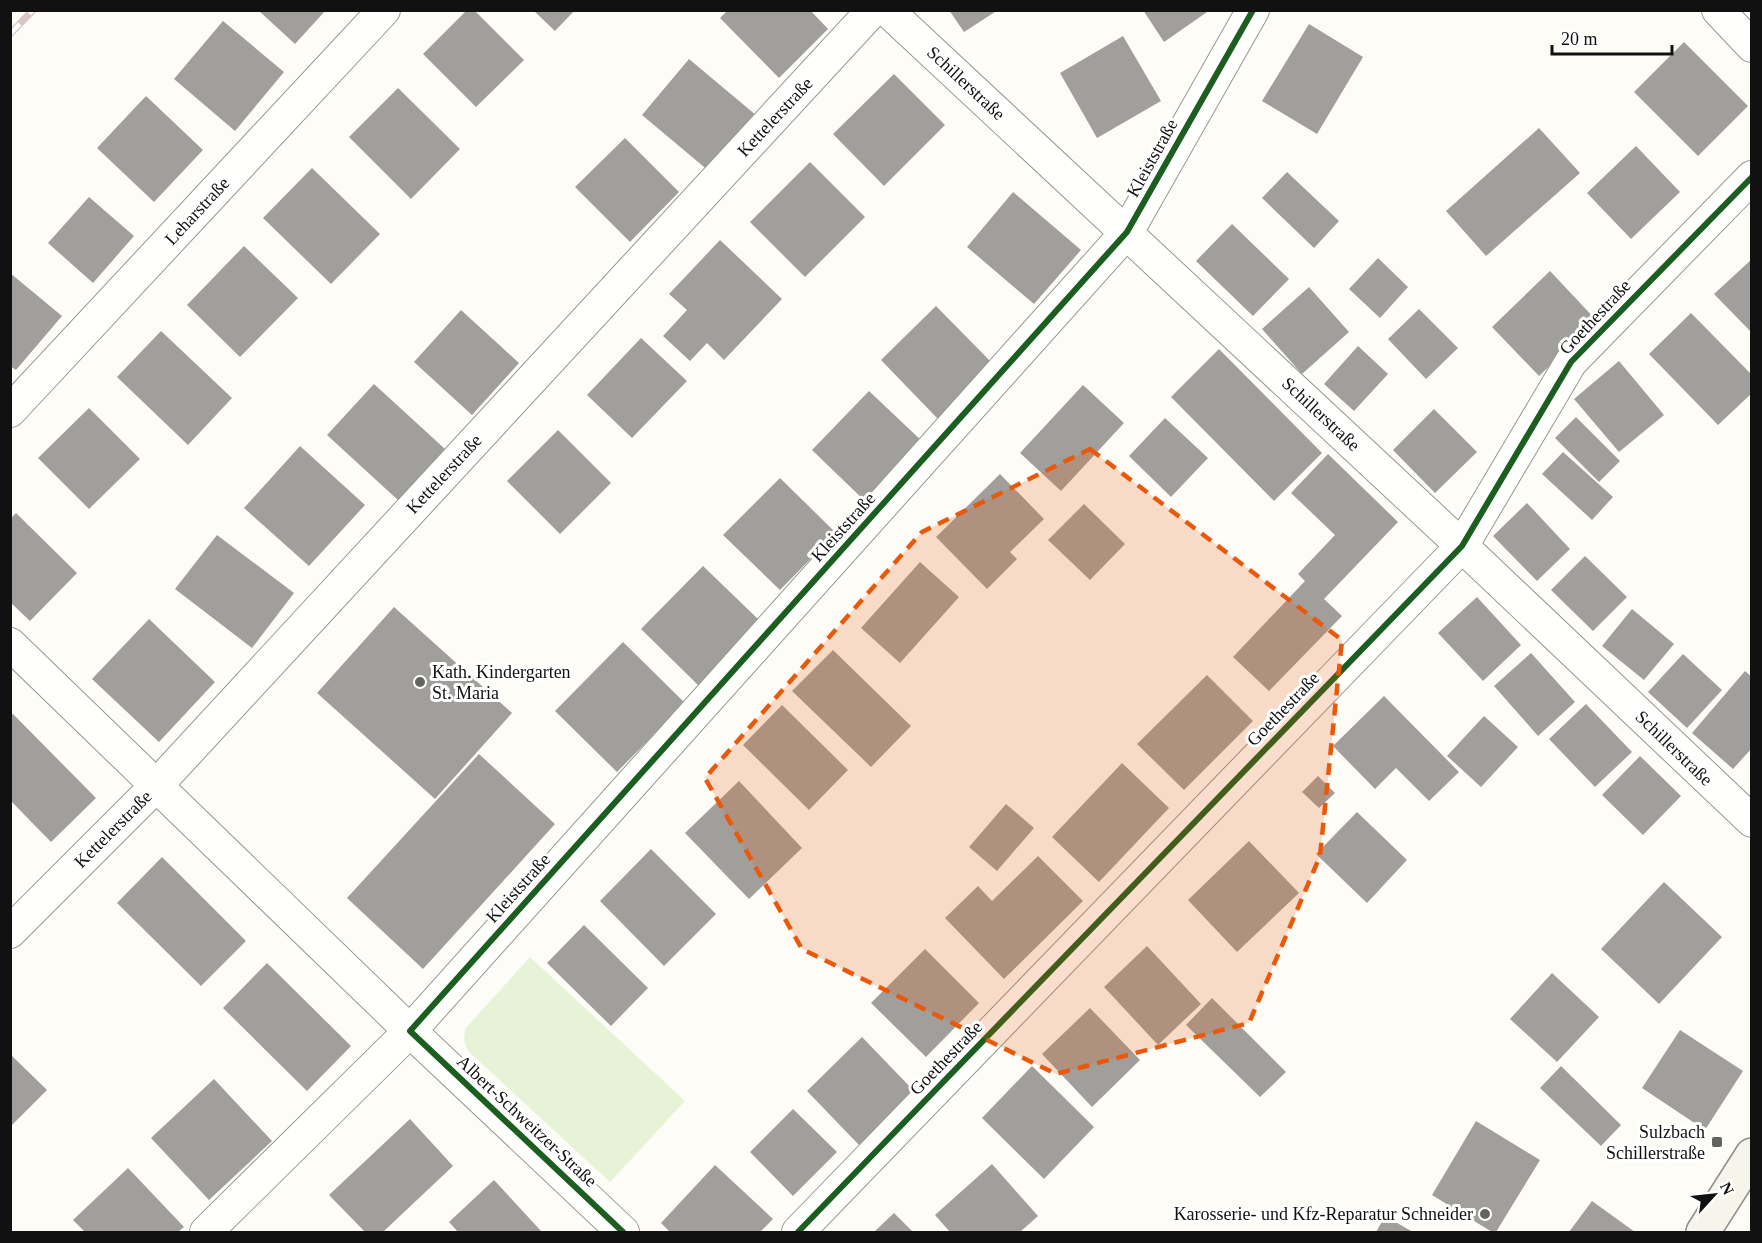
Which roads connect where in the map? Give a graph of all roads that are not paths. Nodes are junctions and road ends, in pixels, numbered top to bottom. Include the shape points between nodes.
1 (384, 10) edge
2 (873, 10) edge
3 (888, 10) edge
4 (1253, 10) edge
5 (1718, 10) edge
6 (1752, 46) edge
7 (1752, 177) edge
8 (1127, 232) junction
9 (10, 411) edge
10 (1462, 546) junction
11 (10, 644) edge
12 (156, 786) junction
13 (1752, 821) edge
14 (10, 932) edge
15 (410, 1031) junction
16 (1752, 1155) edge
17 (206, 1233) edge
18 (623, 1233) edge
19 (798, 1233) edge
20 (1703, 1233) edge

1 - 9 street, Leharstraße
2 - 12 street, Kettelerstraße
3 - 8 street, Schillerstraße
4 - 8 street, Kleiststraße
5 - 6 street
7 - 10 street, Goethestraße via 1571,362
8 - 10 street, Schillerstraße
8 - 15 street, Kleiststraße
10 - 13 street, Schillerstraße
10 - 19 street, Goethestraße
11 - 12 street, Albert-Schweitzer-Straße
12 - 14 street, Kettelerstraße
12 - 15 street, Albert-Schweitzer-Straße
15 - 17 street, Kleiststraße
15 - 18 street, Albert-Schweitzer-Straße
16 - 20 main road

